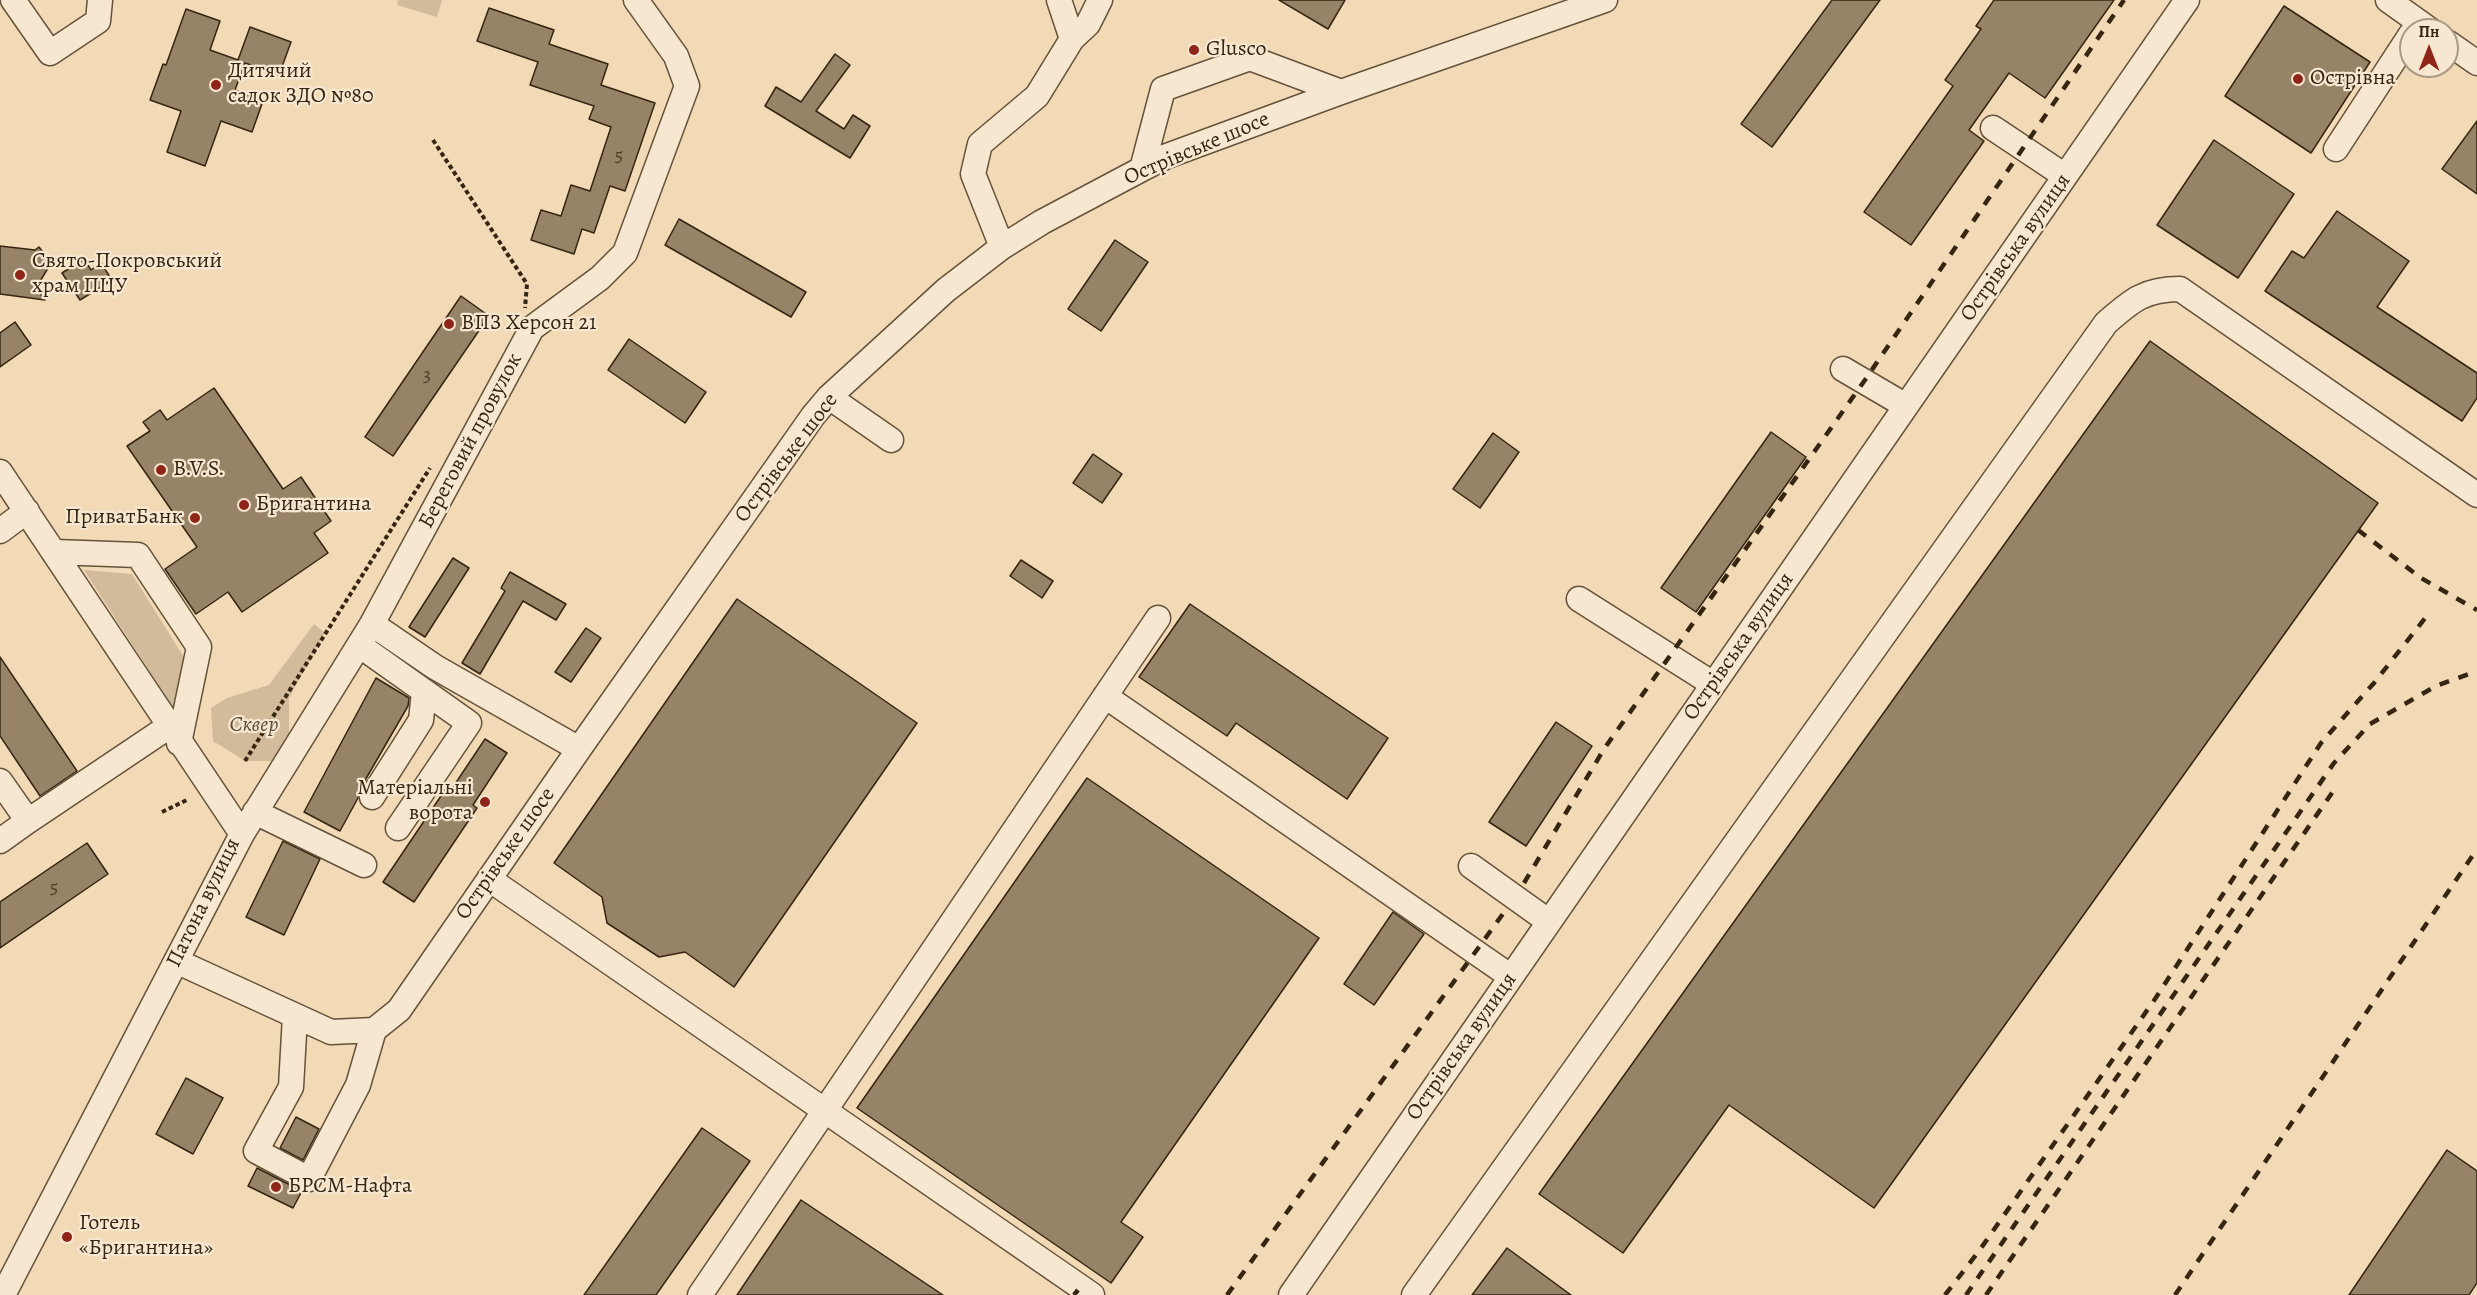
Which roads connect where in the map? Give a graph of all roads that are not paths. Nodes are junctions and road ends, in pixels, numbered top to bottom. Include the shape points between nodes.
1 (13, 0) edge
2 (100, 0) edge
3 (636, 0) edge
4 (1059, 0) edge
5 (1100, 0) edge
6 (1605, 0) edge
7 (2187, 0) edge
8 (2388, 0) edge
9 (2407, 18) edge
10 (1072, 39) junction
11 (2459, 50) edge
12 (2399, 58) edge
13 (2477, 63) edge
14 (1341, 92) junction
15 (1993, 128) dead end
16 (2336, 149) dead end
17 (1142, 169) junction
18 (2065, 176) junction
19 (1002, 247) junction
20 (1843, 369) dead end
21 (829, 397) junction
22 (1906, 406) junction
23 (891, 440) dead end
24 (0, 471) edge
25 (2477, 495) edge
26 (27, 511) junction
27 (0, 531) edge
28 (55, 552) junction
29 (1579, 598) dead end
30 (1158, 618) dead end
31 (372, 624) junction
32 (359, 645) junction
33 (1713, 684) junction
34 (424, 692) junction
35 (1105, 696) junction
36 (174, 735) junction
37 (579, 749) junction
38 (0, 781) edge
39 (372, 797) dead end
40 (255, 812) junction
41 (28, 821) junction
42 (398, 828) dead end
43 (242, 834) junction
44 (0, 841) edge
45 (364, 865) dead end
46 (1471, 866) dead end
47 (489, 879) junction
48 (1548, 921) junction
49 (176, 962) junction
50 (1510, 976) junction
51 (295, 1016) junction
52 (374, 1030) junction
53 (825, 1111) junction
54 (3, 1289) edge
55 (700, 1295) edge
56 (1092, 1295) edge
57 (1291, 1295) edge
58 (1414, 1295) edge

1 - 2 street via 50,53 98,21
3 - 31 street, Береговий провулок via 676,56 687,86 626,252 600,278 532,328
4 - 10 street
5 - 10 street via 1088,24
6 - 14 street, Острівське шосе
7 - 18 street, Острівська вулиця
8 - 9 street
10 - 19 street via 1037,96 980,144 973,174
11 - 13 street
12 - 16 street
14 - 17 street, Острівське шосе via 1167,156
14 - 17 street via 1250,58 1163,89
15 - 18 street
17 - 19 street, Острівське шосе
18 - 22 street, Острівська вулиця
19 - 21 street, Острівське шосе via 946,290
20 - 22 street
21 - 23 street
21 - 37 street, Острівське шосе
22 - 33 street, Острівська вулиця
24 - 26 street, Патона вулиця
25 - 58 street via 2180,289 2158,289 2133,300 2106,323
26 - 27 street
26 - 28 street, Патона вулиця
28 - 36 street, Патона вулиця
28 - 36 street via 138,555 200,647
29 - 33 street
30 - 35 street
31 - 32 street, Береговий провулок
31 - 37 street via 435,667
32 - 34 street
32 - 40 street, Береговий провулок
33 - 48 street, Острівська вулиця
34 - 39 street via 421,720
34 - 42 street via 469,723
35 - 50 street
35 - 53 street
36 - 41 street
36 - 43 street, Патона вулиця
37 - 47 street, Острівське шосе
38 - 41 street
40 - 43 street, Береговий провулок
40 - 45 street
41 - 44 street
43 - 49 street, Патона вулиця
46 - 48 street
47 - 52 street, Острівське шосе via 399,1010
47 - 53 street
48 - 50 street, Острівська вулиця
49 - 51 street
49 - 54 street, Патона вулиця
50 - 57 street, Острівська вулиця
51 - 52 street via 331,1032
51 - 52 street via 291,1087 256,1151 309,1179 358,1085
53 - 55 street
53 - 56 street

